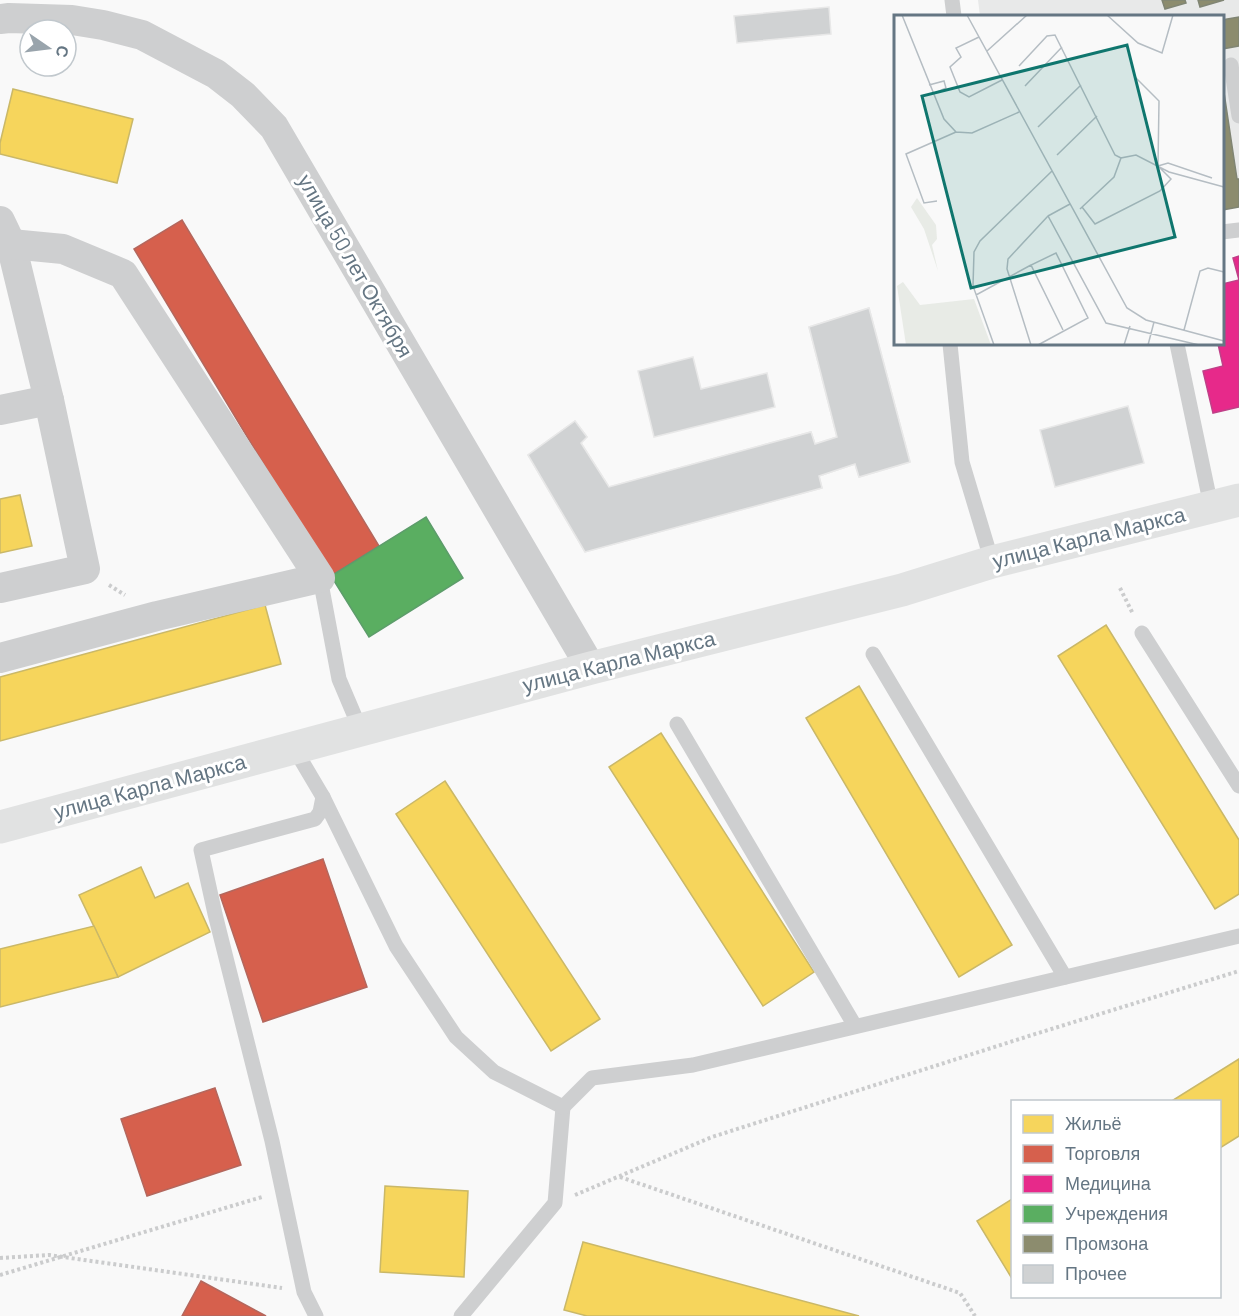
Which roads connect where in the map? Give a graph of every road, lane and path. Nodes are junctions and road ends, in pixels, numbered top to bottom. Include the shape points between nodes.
1 (952, 0) edge
2 (954, 15) edge
3 (0, 19) edge
4 (1231, 65) edge
5 (1239, 116) edge
6 (1239, 230) edge
7 (1224, 232) edge
8 (4, 236) edge
9 (950, 345) edge
10 (1177, 345) edge
11 (49, 400) junction
12 (0, 410) edge
13 (1225, 503) edge
14 (992, 562) junction
15 (85, 570) junction
16 (320, 578) junction
17 (0, 588) edge
18 (1120, 588) dead end
19 (157, 616) junction
20 (1142, 633) joint
21 (873, 654) dead end
22 (0, 658) edge
23 (591, 668) junction
24 (677, 724) dead end
25 (361, 730) junction
26 (294, 748) junction
27 (1239, 786) edge
28 (323, 797) junction
29 (0, 827) edge
30 (1239, 936) edge
31 (1239, 971) edge
32 (1065, 977) junction
33 (855, 1026) junction
34 (563, 1107) junction
35 (619, 1177) junction
36 (283, 1191) junction
37 (555, 1203) junction
38 (61, 1256) junction
39 (0, 1258) edge
40 (0, 1275) edge
41 (304, 1292) junction
42 (316, 1316) edge
43 (461, 1316) edge
44 (975, 1316) edge

1 - 2 lane
3 - 23 street, улица 50 лет Октября via 72,20 142,35 216,74 274,127
4 - 5 lane
6 - 7 lane
8 - 11 street
8 - 16 street via 63,249 123,274
9 - 14 lane via 962,462
10 - 13 lane
11 - 12 street
11 - 15 street
13 - 14 street, улица Карла Маркса
14 - 23 street, улица Карла Маркса via 902,590
15 - 17 street
15 - 19 path
16 - 19 street
16 - 25 lane via 339,679
18 - 20 path
19 - 22 street
20 - 27 lane
21 - 32 lane
23 - 25 street, улица Карла Маркса
24 - 33 lane
25 - 26 street, улица Карла Маркса
26 - 28 lane
26 - 29 street, улица Карла Маркса
28 - 34 lane via 396,946 456,1036 494,1072
28 - 36 lane via 315,819 201,850
30 - 32 lane
31 - 35 path via 712,1137
32 - 33 lane
33 - 34 lane via 693,1065 592,1078
34 - 37 lane
35 - 37 path
35 - 44 path via 960,1293
36 - 38 path
36 - 41 lane
37 - 43 lane
38 - 39 path
38 - 40 path
38 - 41 path
41 - 42 lane

